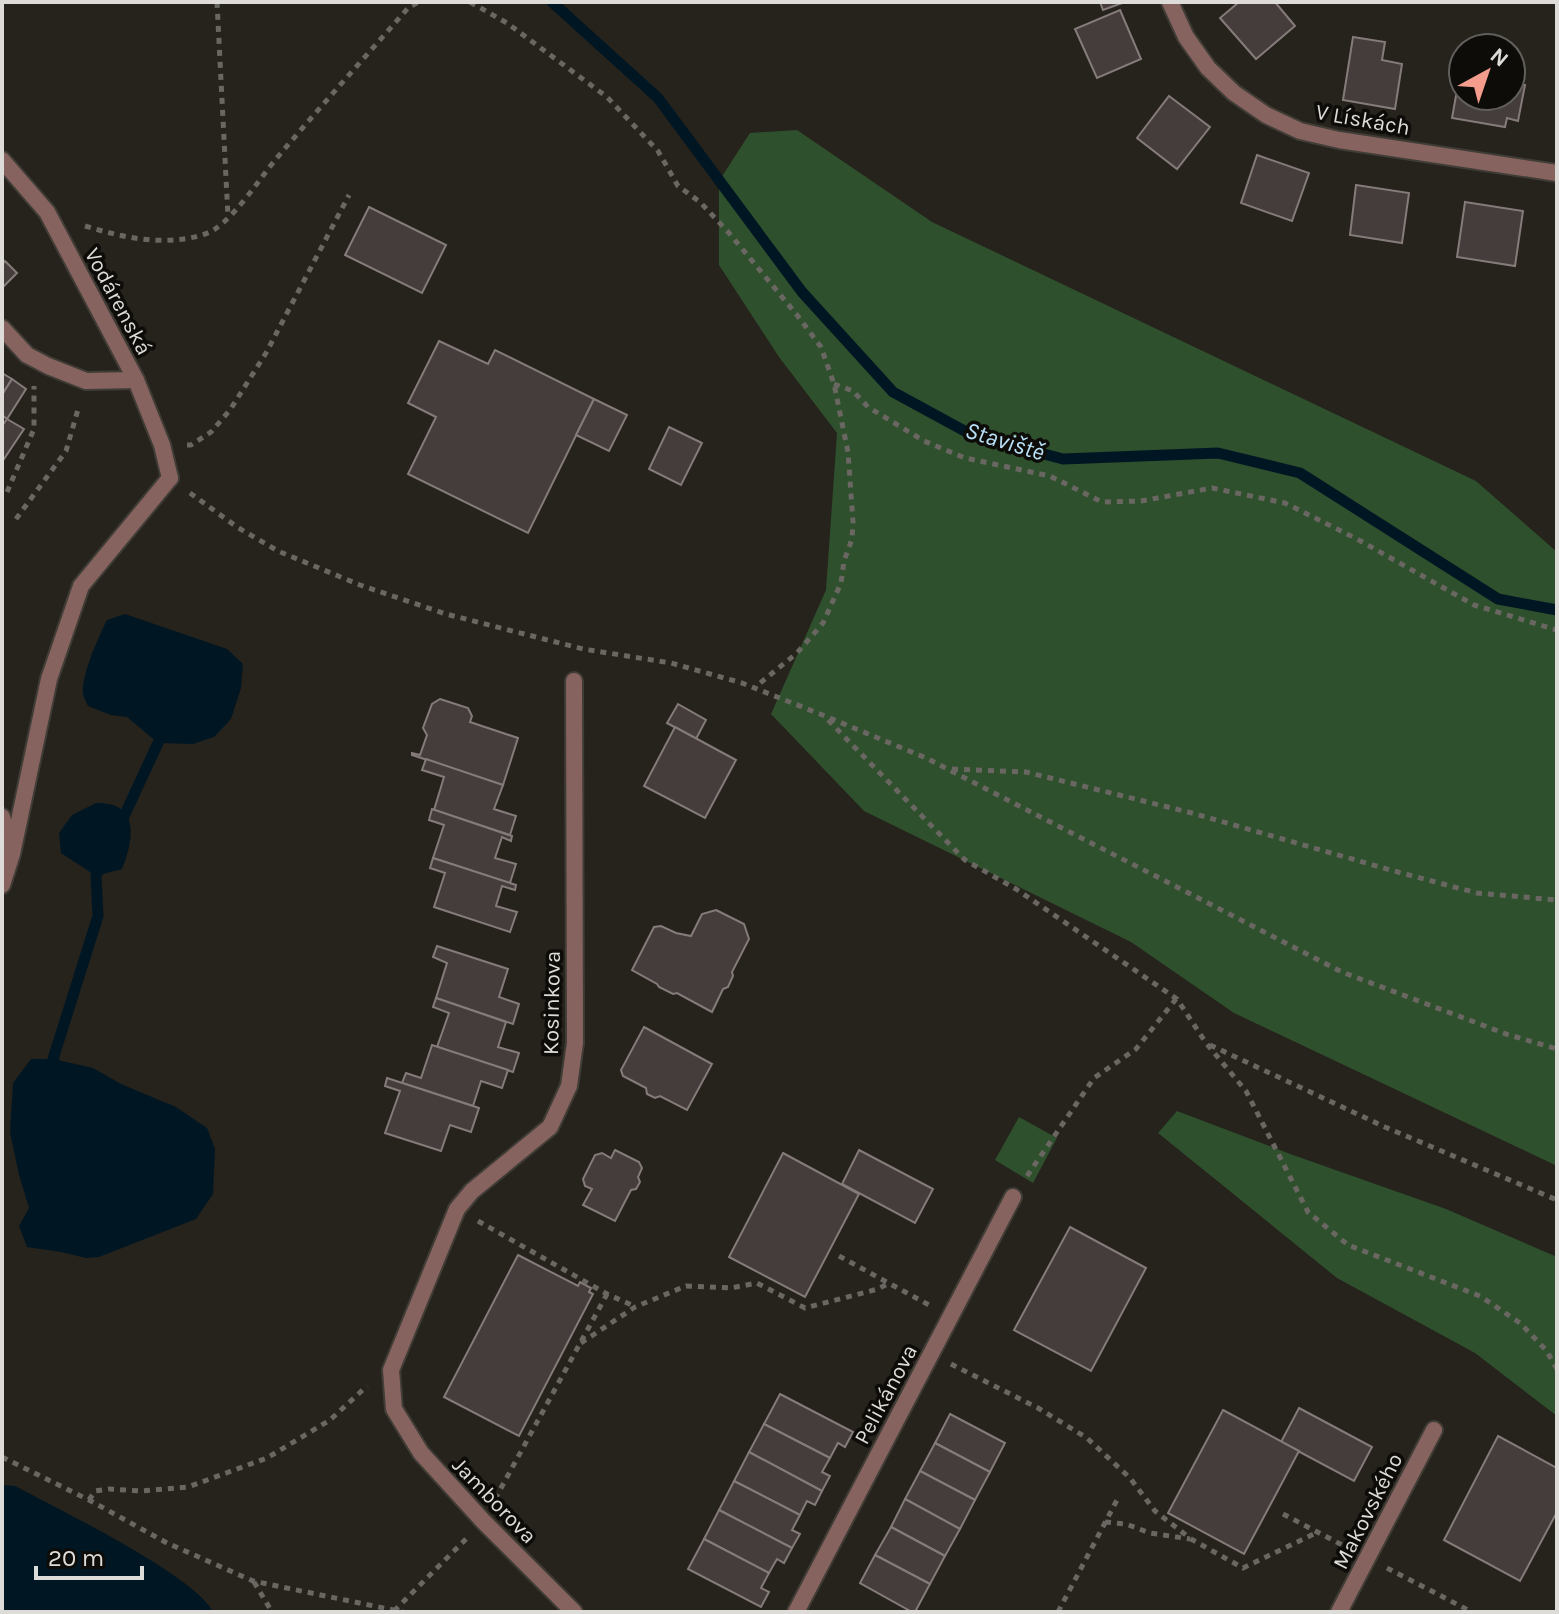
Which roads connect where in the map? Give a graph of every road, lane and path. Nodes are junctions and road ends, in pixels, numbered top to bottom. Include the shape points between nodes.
1 (217, 2) edge
2 (419, 2) edge
3 (470, 2) edge
4 (1170, 2) edge
5 (2, 160) edge
6 (1557, 173) edge
7 (349, 195) dead end
8 (47, 212) junction
9 (228, 218) junction
10 (2, 328) edge
11 (27, 355) junction
12 (136, 380) junction
13 (86, 381) junction
14 (834, 384) junction
15 (162, 445) junction
16 (170, 478) junction
17 (7, 492) dead end
18 (16, 519) dead end
19 (1557, 630) edge
20 (574, 681) dead end
21 (754, 688) junction
22 (825, 716) junction
23 (947, 769) junction
24 (2, 817) edge
25 (12, 854) junction
26 (2, 885) edge
27 (1557, 900) edge
28 (1177, 999) junction
29 (1206, 1043) junction
30 (1557, 1049) edge
31 (1013, 1197) joint
32 (1557, 1200) edge
33 (457, 1209) junction
34 (839, 1256) dead end
35 (889, 1283) junction
36 (607, 1294) junction
37 (635, 1307) junction
38 (951, 1317) junction
39 (581, 1344) junction
40 (931, 1354) junction
41 (1557, 1369) edge
42 (391, 1370) junction
43 (394, 1409) joint
44 (1434, 1430) dead end
45 (2, 1457) edge
46 (89, 1500) junction
47 (1117, 1500) dead end
48 (1283, 1514) dead end
49 (483, 1521) junction
50 (1105, 1522) junction
51 (1191, 1539) junction
52 (1384, 1567) dead end
53 (253, 1581) junction
54 (394, 1611) edge
55 (272, 1612) edge
56 (403, 1612) edge
57 (574, 1612) edge
58 (796, 1612) edge
59 (1058, 1612) edge
60 (1339, 1612) edge
61 (1472, 1612) edge

1 - 9 path
2 - 9 path via 409,7
3 - 14 path via 607,97 635,126 658,151 678,186 729,233 797,315 821,347
4 - 6 street, V Lískách via 1208,68 1266,115 1300,131
5 - 8 street, Vodárenská
7 - 15 path via 230,410 191,445
8 - 9 path via 136,239 173,241 209,233
8 - 12 street, Vodárenská
10 - 11 street
11 - 13 street
11 - 17 path via 35,391 34,429
12 - 13 street
12 - 15 street, Vodárenská
13 - 18 path via 66,451
14 - 19 path via 853,391 868,407 924,441 965,458 1050,476 1102,502 1212,488 1285,503 1474,605
14 - 21 path via 848,452 853,522 841,583 815,634
15 - 16 street, Vodárenská
16 - 21 path via 278,551 360,585 446,614 583,649 671,663
16 - 25 street via 81,586 49,679
20 - 33 street, Kosinkova via 575,1043 569,1086 550,1127
21 - 22 path
22 - 23 path
22 - 28 path via 965,860
23 - 27 path via 1026,772 1477,893
23 - 30 path via 1342,972
24 - 25 street
25 - 26 street
28 - 29 path
28 - 31 path via 1136,1049 1094,1078
29 - 32 path
29 - 41 path via 1246,1091 1308,1212 1348,1245 1480,1296 1520,1323
31 - 38 street, Pelikánova
33 - 36 path
33 - 42 street, Kosinkova
34 - 35 path
35 - 37 path via 805,1308 757,1283 686,1286
35 - 38 path
36 - 37 path
36 - 39 path
37 - 39 path
38 - 40 street, Pelikánova
39 - 49 path
40 - 51 path via 1087,1438 1130,1478 1155,1511
40 - 58 street, Pelikánova
42 - 43 street, Kosinkova
42 - 46 path via 330,1420 267,1458 188,1487 109,1489 95,1491
43 - 49 street, Jamborova via 421,1453
44 - 60 street, Makovského
45 - 46 path
46 - 53 path via 167,1543
47 - 50 path
48 - 51 path via 1318,1532 1243,1568
49 - 54 path
49 - 57 street, Jamborova
50 - 51 path
50 - 59 path
52 - 61 path
53 - 54 path
53 - 55 path
54 - 56 path

